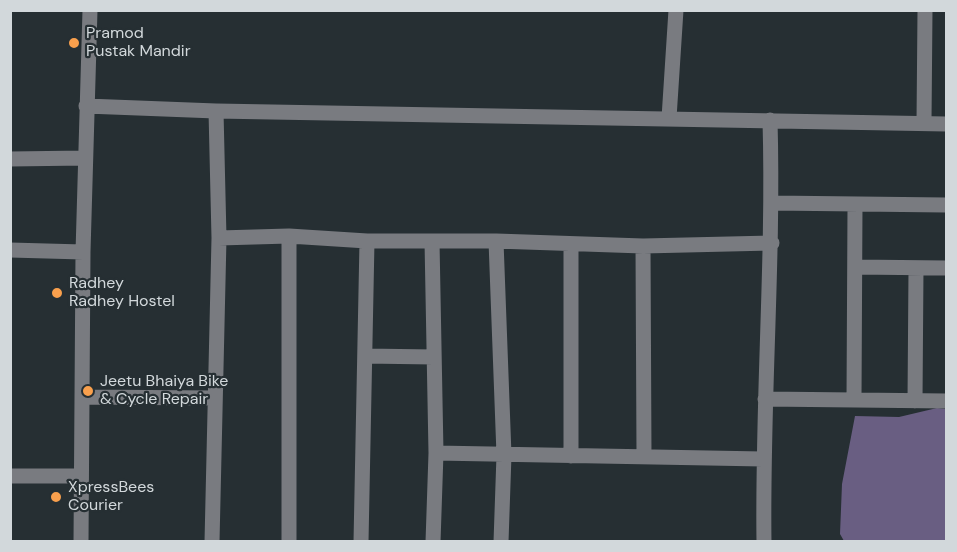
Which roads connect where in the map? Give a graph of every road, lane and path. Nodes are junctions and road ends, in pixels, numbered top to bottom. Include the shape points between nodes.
1 (90, 10) edge
2 (676, 10) edge
3 (925, 10) edge
4 (86, 106) junction
5 (216, 111) junction
6 (669, 118) junction
7 (770, 120) junction
8 (924, 122) junction
9 (946, 124) edge
10 (85, 158) junction
11 (10, 159) edge
12 (772, 203) junction
13 (946, 205) edge
14 (855, 206) junction
15 (290, 236) junction
16 (219, 238) junction
17 (367, 241) junction
18 (432, 241) junction
19 (496, 241) junction
20 (772, 243) junction
21 (571, 245) junction
22 (643, 246) junction
23 (10, 250) edge
24 (83, 252) junction
25 (855, 267) junction
26 (946, 268) edge
27 (916, 269) junction
28 (365, 356) junction
29 (434, 357) junction
30 (82, 397) junction
31 (213, 398) junction
32 (765, 399) junction
33 (854, 399) junction
34 (915, 401) junction
35 (946, 401) edge
36 (436, 453) junction
37 (504, 455) junction
38 (644, 455) junction
39 (571, 456) junction
40 (763, 459) junction
41 (10, 476) edge
42 (81, 476) junction
43 (81, 542) edge
44 (212, 542) edge
45 (289, 542) edge
46 (361, 542) edge
47 (433, 542) edge
48 (501, 542) edge
49 (764, 542) edge

1 - 4 street
2 - 6 street
3 - 8 street
4 - 5 street
4 - 10 street
5 - 6 street
5 - 16 street
6 - 7 street
7 - 8 street
7 - 12 street
8 - 9 street
10 - 11 street
10 - 24 street
12 - 14 street
12 - 20 street
13 - 14 street
14 - 25 street
15 - 16 street
15 - 17 street
15 - 45 street
16 - 31 street
17 - 18 street
17 - 28 street
18 - 19 street
18 - 29 street
19 - 21 street
19 - 37 street
20 - 22 street
20 - 32 street
21 - 22 street
21 - 39 street
22 - 38 street
23 - 24 street
24 - 30 street
25 - 27 street
25 - 33 street
26 - 27 street
27 - 34 street
28 - 29 street
28 - 46 street
29 - 36 street
30 - 31 street
30 - 42 street
31 - 44 street
32 - 33 street
32 - 40 street
33 - 34 street
34 - 35 street
36 - 37 street
36 - 47 street
37 - 39 street
37 - 48 street
38 - 39 street
38 - 40 street
40 - 49 street
41 - 42 street
42 - 43 street

